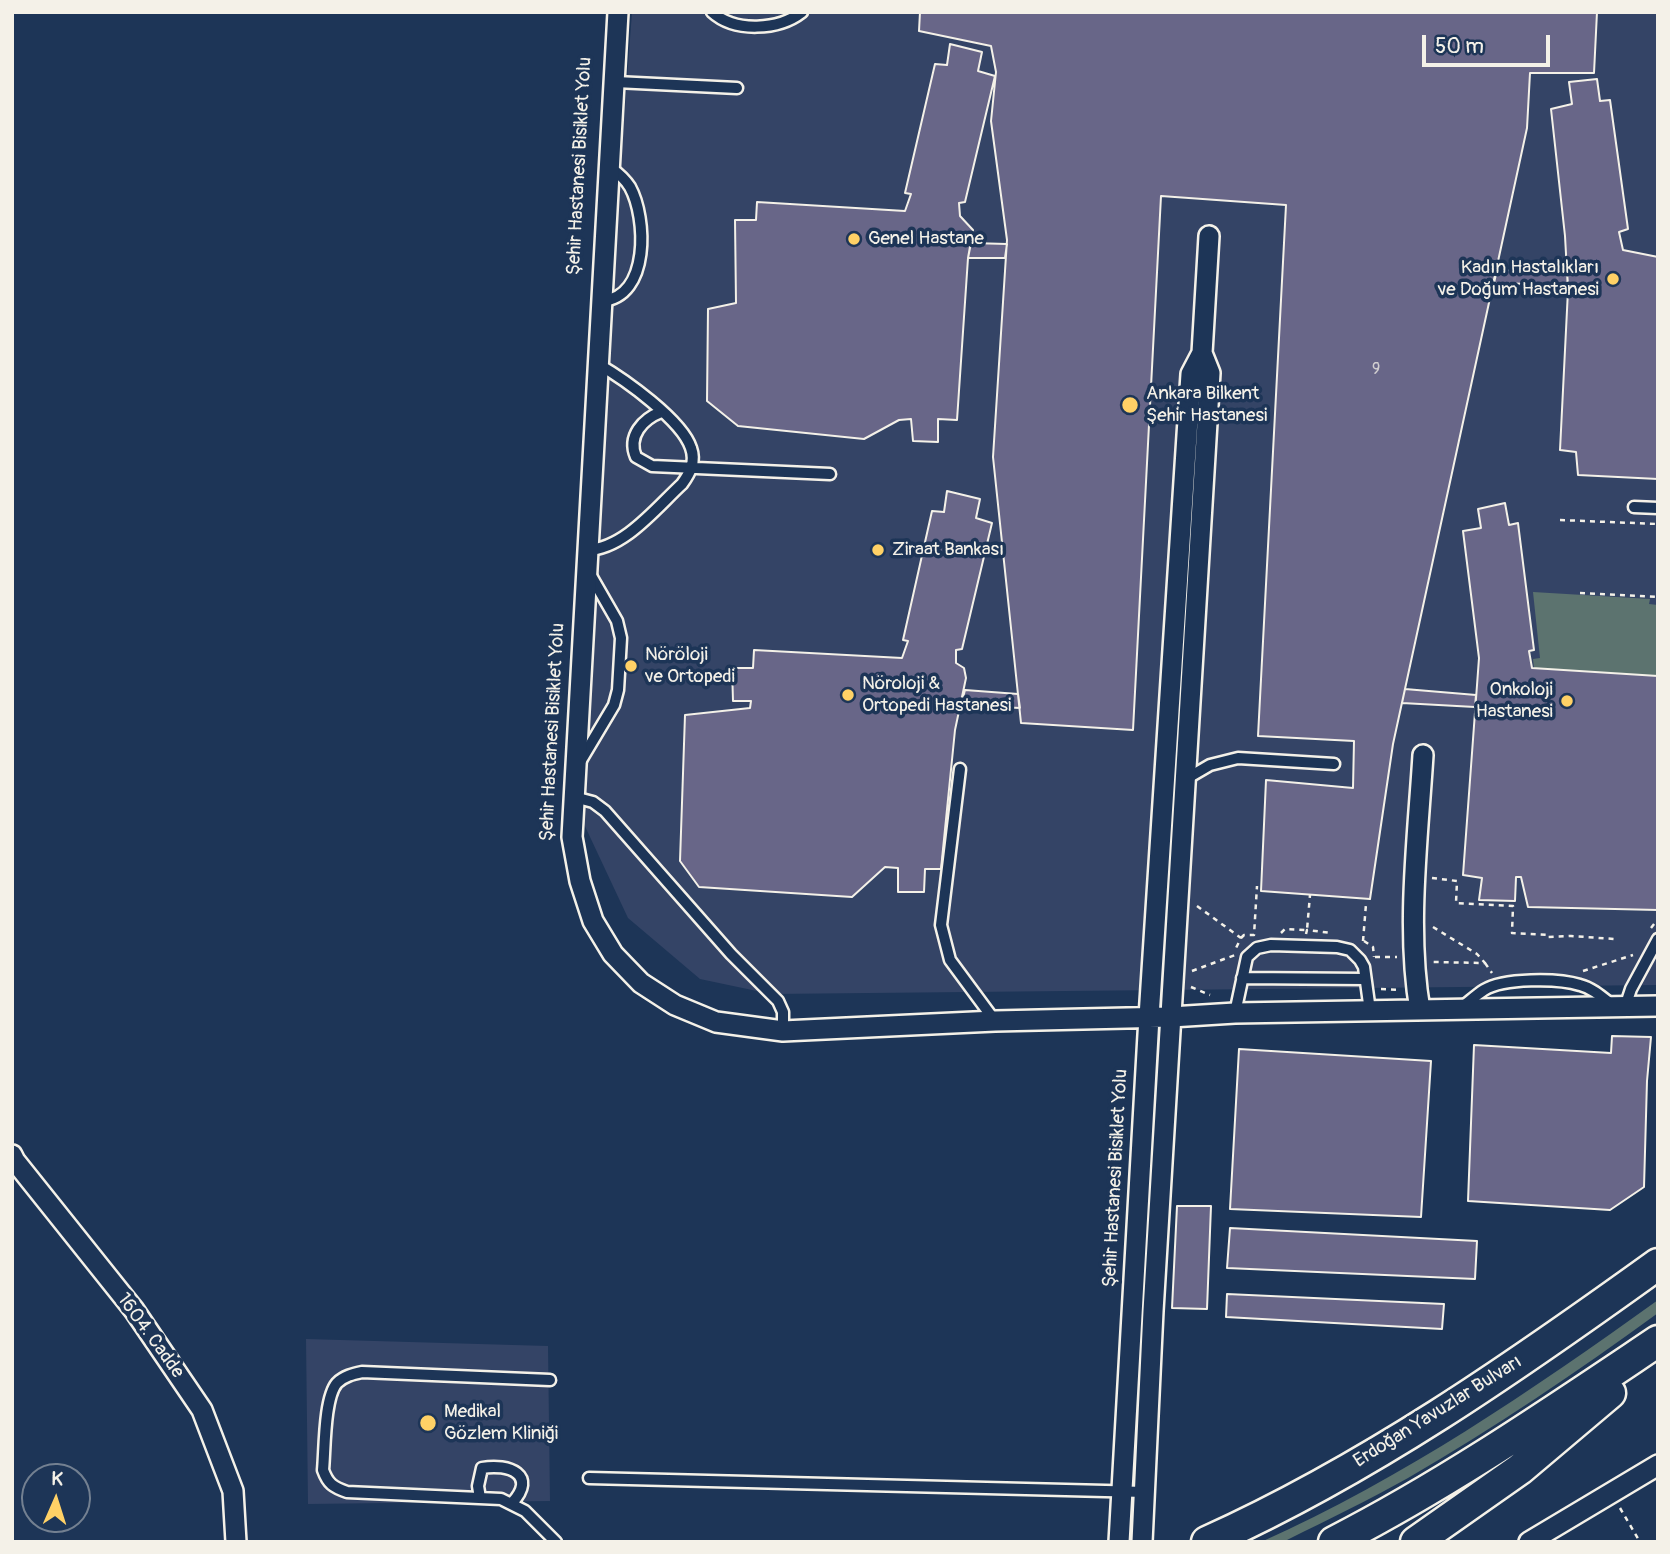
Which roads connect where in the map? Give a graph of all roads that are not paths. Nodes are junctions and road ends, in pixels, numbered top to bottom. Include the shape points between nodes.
1 (618, 12) edge
2 (712, 12) edge
3 (802, 12) edge
4 (616, 82) junction
5 (737, 88) dead end
6 (610, 167) junction
7 (1209, 236) dead end
8 (602, 301) junction
9 (1202, 353) junction
10 (598, 364) junction
11 (661, 412) junction
12 (692, 468) junction
13 (830, 474) dead end
14 (1634, 507) dead end
15 (1658, 508) edge
16 (586, 560) junction
17 (1423, 755) dead end
18 (1334, 764) dead end
19 (576, 768) junction
20 (960, 769) dead end
21 (1186, 779) junction
22 (574, 797) junction
23 (1653, 937) edge
24 (1242, 978) junction
25 (1366, 979) junction
26 (1658, 1006) edge
27 (1620, 1007) junction
28 (1420, 1010) junction
29 (1370, 1011) junction
30 (1236, 1013) junction
31 (1149, 1017) junction
32 (1171, 1017) junction
33 (995, 1021) junction
34 (783, 1031) junction
35 (12, 1155) edge
36 (1658, 1264) edge
37 (1658, 1341) edge
38 (1658, 1353) edge
39 (550, 1380) dead end
40 (1658, 1465) edge
41 (589, 1478) dead end
42 (1122, 1491) junction
43 (1145, 1492) junction
44 (480, 1498) junction
45 (512, 1503) junction
46 (236, 1542) edge
47 (556, 1542) edge
48 (1119, 1542) edge
49 (1142, 1542) edge
50 (1207, 1542) edge
51 (1334, 1542) edge
52 (1416, 1542) edge
53 (1529, 1542) edge

1 - 4 street
2 - 3 lane via 733,24 773,26
4 - 5 lane
4 - 6 street
6 - 8 street
6 - 8 lane via 628,183 637,203 640,252 629,289 620,297
7 - 9 street
8 - 10 street
9 - 21 street via 1210,373
9 - 31 street via 1191,374
10 - 11 lane via 629,383
10 - 16 street
11 - 12 lane via 691,446
11 - 12 lane via 639,428 633,447 636,457 652,466
12 - 13 lane
12 - 16 lane via 682,484 622,538
14 - 15 lane
16 - 19 street
16 - 19 lane via 621,638 614,705
17 - 28 street via 1414,937
18 - 21 lane via 1238,758 1210,765
19 - 22 street
20 - 33 lane via 940,925 950,960
21 - 32 street
22 - 34 lane via 605,811 778,1001
22 - 34 street via 572,837 580,881 593,921 613,954 641,983 675,1005 716,1022
23 - 27 lane
24 - 25 lane
24 - 25 lane via 1251,952 1271,945 1344,948 1360,960
24 - 30 lane
25 - 29 lane
26 - 27 street
27 - 28 street
28 - 29 street
29 - 30 street
30 - 32 street
31 - 32 street
31 - 33 street
31 - 42 street
32 - 43 street
33 - 34 street
35 - 46 street, 1604. Cadde via 134,1310 202,1410 233,1491
36 - 50 main road, Erdoğan Yavuzlar Bulvarı via 1449,1409 1315,1487
37 - 51 main road via 1482,1458
38 - 52 main road via 1520,1469
39 - 44 lane via 362,1372 336,1384 329,1399 323,1470 332,1487 347,1492
40 - 53 street
41 - 42 lane
42 - 43 lane
42 - 48 street
43 - 49 street
44 - 45 lane
44 - 45 lane via 482,1468 509,1467 519,1473 522,1484
45 - 47 lane

